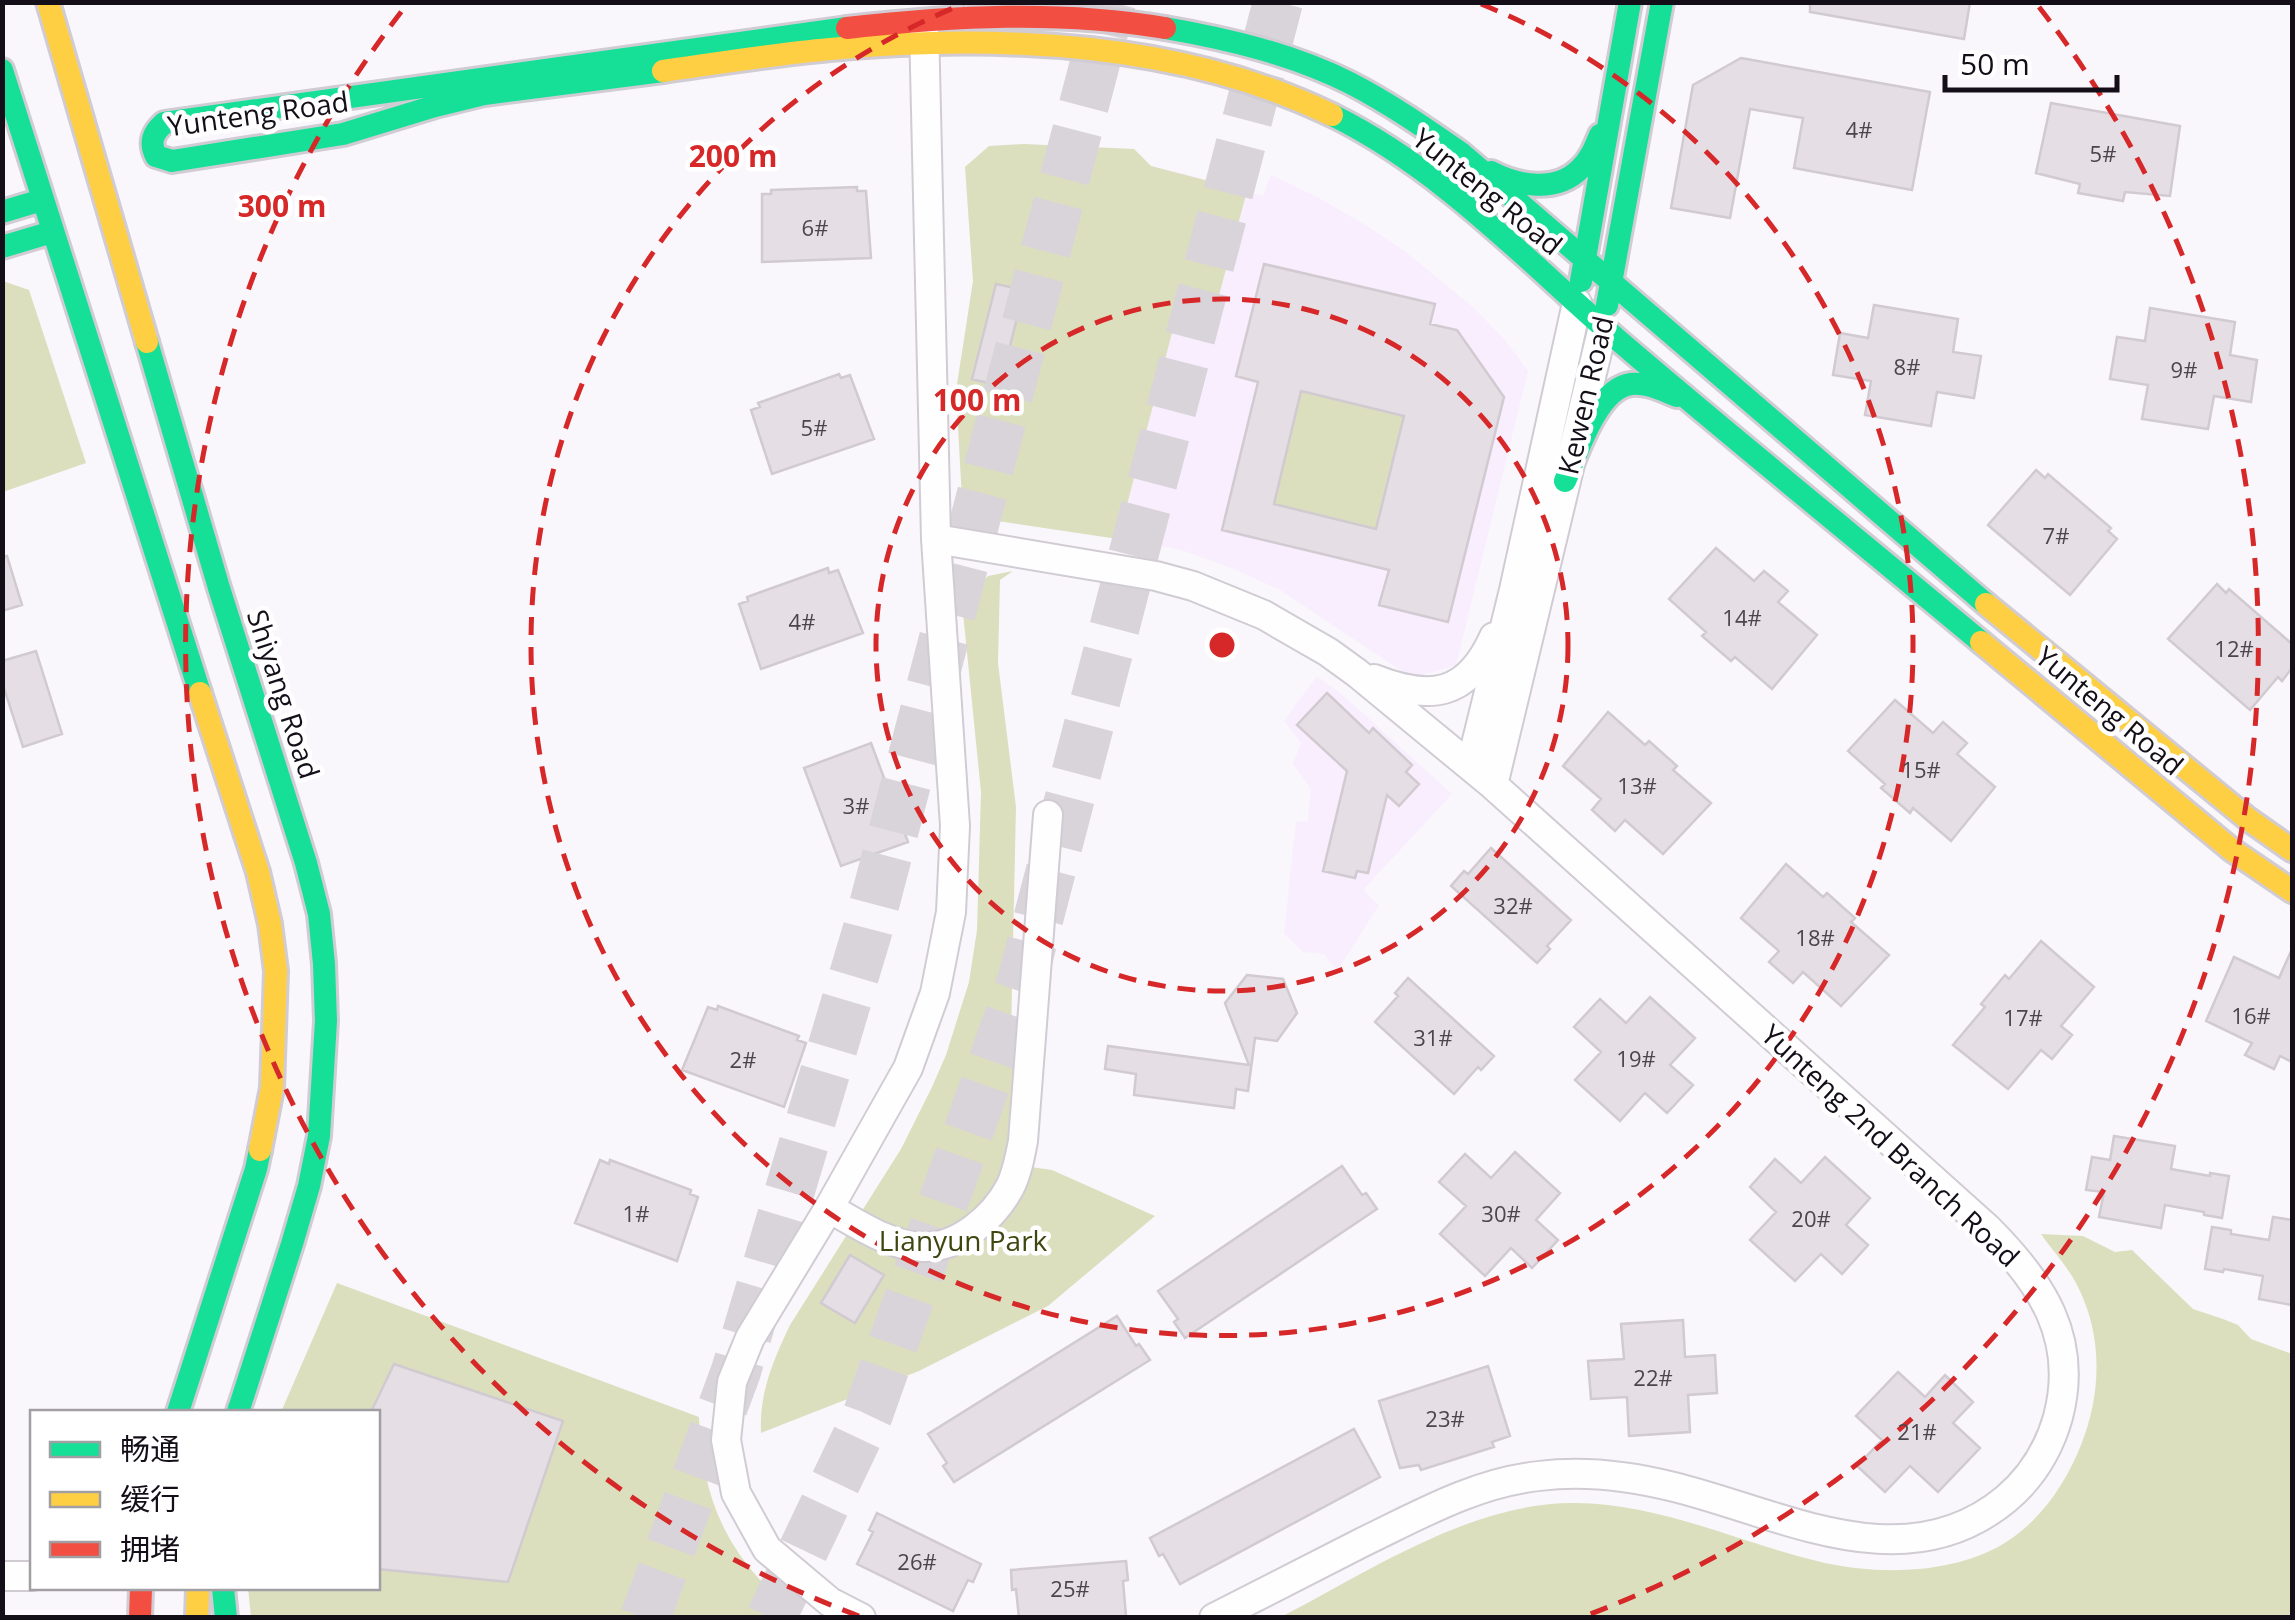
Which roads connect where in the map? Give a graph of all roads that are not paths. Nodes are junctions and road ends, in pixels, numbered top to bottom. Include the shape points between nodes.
1 (48, 2) edge
2 (1630, 2) edge
3 (1662, 2) edge
4 (925, 32) junction
5 (2, 70) edge
6 (1611, 110) junction
7 (1461, 154) junction
8 (42, 200) junction
9 (2, 212) edge
10 (52, 232) junction
11 (2, 247) edge
12 (1584, 261) junction
13 (1611, 284) junction
14 (1576, 303) junction
15 (1602, 328) junction
16 (1696, 406) junction
17 (1565, 482) junction
18 (936, 538) junction
19 (1514, 590) junction
20 (1357, 673) junction
21 (1470, 766) junction
22 (1493, 785) junction
23 (1048, 815) dead end
24 (2292, 850) edge
25 (2292, 891) edge
26 (829, 1208) junction
27 (179, 1410) edge
28 (238, 1410) edge
29 (2, 1576) edge
30 (30, 1576) edge
31 (140, 1590) edge
32 (198, 1590) edge
33 (223, 1590) edge
34 (140, 1618) edge
35 (197, 1618) edge
36 (226, 1618) edge
37 (861, 1618) edge
38 (1214, 1618) edge

1 - 28 main road, Shiyang Road via 319,914 326,1021 319,1136
2 - 6 main road, Kewen Road
3 - 13 main road, Kewen Road
4 - 4 main road, Yunteng Road via 825,30 164,123 151,142 156,156 172,161 344,134 484,94
4 - 7 main road, Yunteng Road via 1009,16 1078,17 1223,40 1331,74
4 - 14 main road, Yunteng Road via 1153,58 1313,106 1443,186
4 - 18 street
5 - 8 main road
6 - 7 main road via 1589,159 1551,184 1503,180
6 - 12 main road, Kewen Road
7 - 12 main road, Yunteng Road
8 - 9 main road
8 - 10 main road
10 - 11 main road
10 - 27 main road via 258,872 276,971 272,1088 256,1169
12 - 13 main road, Yunteng Road
12 - 14 main road, Kewen Road
13 - 15 main road, Kewen Road
13 - 24 main road, Yunteng Road via 1989,607
14 - 15 main road, Yunteng Road
14 - 19 street, Kewen Road
15 - 16 main road, Yunteng Road
15 - 17 street, Kewen Road
16 - 17 main road via 1656,386 1618,387 1598,408
16 - 25 main road, Yunteng Road via 2232,850
17 - 22 street, Kewen Road
18 - 20 street, Yunteng 2nd Branch Road via 1193,586 1280,623
18 - 26 street via 955,826 952,912 908,1068
19 - 20 street via 1487,652 1460,684 1402,690
19 - 21 street, Kewen Road
20 - 21 street, Yunteng 2nd Branch Road
21 - 22 street, Yunteng 2nd Branch Road
22 - 38 street, Yunteng 2nd Branch Road via 2011,1252 2033,1278 2057,1328 2063,1360 2058,1417 2042,1456 2017,1490 1948,1532 1859,1538 1646,1480 1544,1475 1448,1499
23 - 26 street via 1022,1142 1011,1185 980,1224 942,1245 879,1236
26 - 37 street via 750,1338 732,1382 726,1440 736,1493 767,1549 830,1602
29 - 30 street
31 - 34 main road
32 - 35 main road
33 - 36 main road

